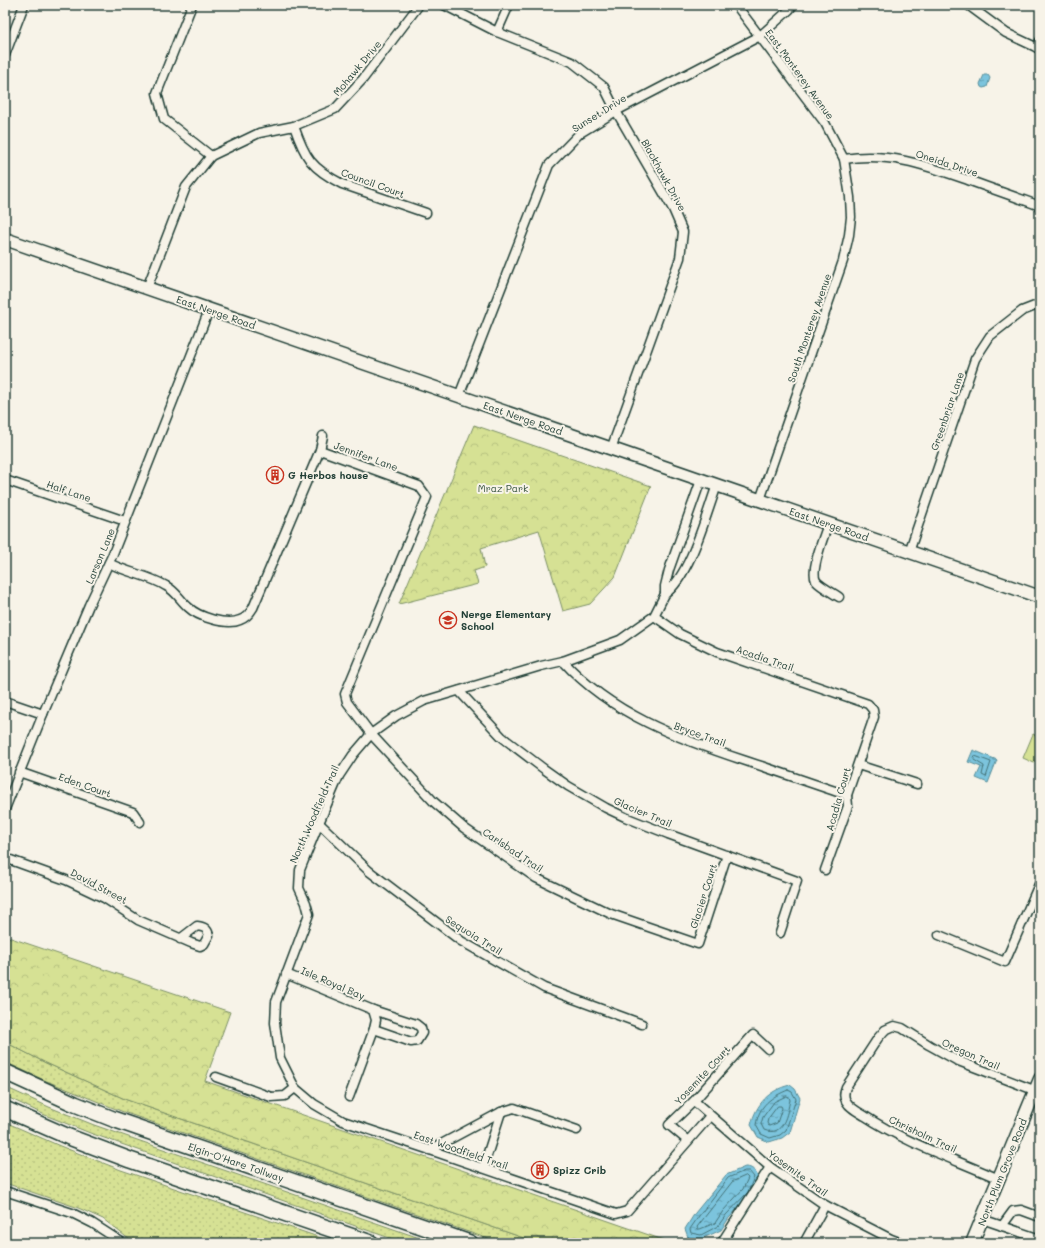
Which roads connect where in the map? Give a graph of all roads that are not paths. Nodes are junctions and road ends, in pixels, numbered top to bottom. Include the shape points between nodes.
1 (24, 5) edge
2 (192, 5) edge
3 (419, 5) edge
4 (444, 5) edge
5 (509, 5) edge
6 (736, 5) edge
7 (793, 5) edge
8 (968, 5) edge
9 (497, 32) junction
10 (760, 36) junction
11 (1039, 46) edge
12 (5, 55) edge
13 (616, 111) junction
14 (294, 126) junction
15 (211, 156) junction
16 (844, 159) junction
17 (1040, 206) edge
18 (426, 213) dead end
19 (5, 239) edge
20 (147, 288) junction
21 (1040, 304) edge
22 (209, 310) junction
23 (459, 396) junction
24 (323, 436) dead end
25 (611, 448) junction
26 (320, 450) junction
27 (5, 480) edge
28 (701, 480) junction
29 (717, 485) junction
30 (760, 500) junction
31 (125, 522) junction
32 (828, 524) junction
33 (909, 552) junction
34 (109, 563) junction
35 (665, 594) junction
36 (839, 597) dead end
37 (1040, 597) edge
38 (654, 616) junction
39 (563, 661) junction
40 (459, 691) junction
41 (5, 701) edge
42 (873, 710) joint
43 (43, 714) junction
44 (371, 734) junction
45 (858, 766) junction
46 (19, 772) junction
47 (917, 784) dead end
48 (847, 795) junction
49 (5, 809) edge
50 (140, 822) dead end
51 (319, 823) junction
52 (727, 855) junction
53 (5, 858) edge
54 (825, 870) dead end
55 (1040, 882) edge
56 (780, 933) dead end
57 (939, 935) dead end
58 (180, 939) dead end
59 (698, 944) joint
60 (286, 974) junction
61 (373, 1010) junction
62 (642, 1024) dead end
63 (374, 1029) junction
64 (768, 1049) dead end
65 (5, 1072) edge
66 (216, 1077) dead end
67 (1040, 1079) edge
68 (295, 1088) junction
69 (1037, 1092) edge
70 (349, 1097) dead end
71 (845, 1100) joint
72 (694, 1101) junction
73 (5, 1109) edge
74 (501, 1112) junction
75 (710, 1116) junction
76 (577, 1130) dead end
77 (688, 1141) junction
78 (430, 1150) junction
79 (770, 1167) junction
80 (483, 1168) junction
81 (999, 1178) junction
82 (5, 1191) edge
83 (825, 1205) junction
84 (1040, 1217) edge
85 (982, 1219) junction
86 (1002, 1226) junction
87 (1040, 1239) edge
88 (890, 1241) edge
89 (722, 1242) edge
90 (123, 1243) edge
91 (371, 1243) edge
92 (470, 1243) edge
93 (804, 1243) edge
94 (902, 1243) edge
95 (972, 1243) edge

1 - 12 street
2 - 15 street via 156,93 164,119
3 - 14 street, Mohawk Drive via 363,80 335,109
4 - 9 street, Blackhawk Drive
5 - 9 street
6 - 10 street, East Monterey Avenue
7 - 10 street, Sunset Drive
8 - 11 street via 1006,33
9 - 13 street, Blackhawk Drive via 572,62 604,87
10 - 13 street, Sunset Drive
10 - 16 street, East Monterey Avenue via 825,123
13 - 23 street, Sunset Drive via 580,133 549,165
13 - 25 street, Blackhawk Drive via 673,209 683,232 680,258
14 - 15 street, Mohawk Drive via 259,133
14 - 18 street, Council Court via 305,155 312,164 335,180
15 - 20 street, Mohawk Drive via 186,187
16 - 17 street, Oneida Drive via 860,156 902,159
16 - 30 street, South Monterey Avenue via 850,197 850,235
19 - 20 main road, East Nerge Road
20 - 22 main road, East Nerge Road
21 - 33 street, Greenbriar Lane via 1022,312 990,336 975,359
22 - 23 main road, East Nerge Road
22 - 31 street, Larson Lane
23 - 25 main road, East Nerge Road
24 - 26 street
25 - 28 main road, East Nerge Road
26 - 34 street, Jennifer Lane via 254,608 241,620 218,621 197,613 188,608 168,586
26 - 44 street, Jennifer Lane via 419,486 427,497 346,694 347,702
27 - 31 street, Half Lane
28 - 29 main road, East Nerge Road
28 - 35 street, North Woodfield Trail via 669,570
29 - 30 main road, East Nerge Road
29 - 35 street, North Woodfield Trail via 692,555 672,589
30 - 32 main road, East Nerge Road
31 - 34 street, Larson Lane
32 - 33 main road, East Nerge Road
32 - 36 street via 814,575 817,582
33 - 37 main road, East Nerge Road
34 - 43 street, Larson Lane
35 - 38 street, North Woodfield Trail
38 - 39 street, North Woodfield Trail via 620,640
38 - 42 street, Acadia Trail via 680,634 717,652 868,704
39 - 40 street, North Woodfield Trail
39 - 48 street, Bryce Trail via 574,674 599,694 667,733
40 - 44 street, North Woodfield Trail via 411,707
40 - 52 street, Glacier Trail via 502,737 575,790 625,817
41 - 43 street
42 - 45 street, Acadia Court via 874,717
43 - 46 street, Larson Lane
44 - 51 street, North Woodfield Trail via 353,755 340,776
44 - 59 street, Carlsbad Trail via 434,802 464,828 536,878 611,914
45 - 47 street
45 - 48 street, Acadia Court
46 - 49 street, Larson Lane
46 - 50 street, Eden Court via 133,812
48 - 54 street, Acadia Court via 848,806
51 - 60 street, North Woodfield Trail via 299,875 299,888 308,909 308,918
51 - 62 street, Sequoia Trail via 369,871 461,941 544,988
52 - 56 street, Glacier Trail via 797,881
52 - 59 street, Glacier Court
53 - 58 street, David Street via 66,880 104,898 138,920
55 - 57 street via 1005,962
60 - 61 street, Isle Royal Bay
60 - 68 street, North Woodfield Trail via 276,1002 275,1023 280,1058
61 - 63 street, Isle Royal Bay via 376,1020
61 - 63 street, Isle Royal Bay via 416,1024 422,1033 417,1041 411,1042
63 - 70 street, Isle Royal Bay
64 - 72 street, Yosemite Court via 753,1035
65 - 92 highway, Elgin-O'Hare Tollway via 113,1119
66 - 68 street via 271,1097 285,1096
67 - 69 main road, North Plum Grove Road
68 - 78 street, East Woodfield Trail via 314,1104 343,1122
69 - 71 street, Oregon Trail via 956,1060 902,1028 894,1026 885,1030 878,1038 846,1087
69 - 81 main road, North Plum Grove Road
71 - 81 street, Chrisholm Trail via 850,1107 900,1137
72 - 75 street, Yosemite Trail
72 - 77 street, Yosemite Court via 669,1125
73 - 91 highway via 130,1160
74 - 76 street via 514,1108
74 - 78 street
74 - 80 street
75 - 77 street
75 - 79 street, Yosemite Trail
77 - 80 street, East Woodfield Trail via 627,1211 616,1214
78 - 80 street, East Woodfield Trail
79 - 83 street, Yosemite Trail
79 - 89 street
81 - 85 main road, North Plum Grove Road
82 - 90 street via 72,1213
83 - 88 street, Yosemite Trail
83 - 93 street
84 - 86 street via 1021,1210 1014,1211
85 - 86 street
85 - 95 main road, North Plum Grove Road
86 - 87 street
88 - 94 street, Yosemite Trail

